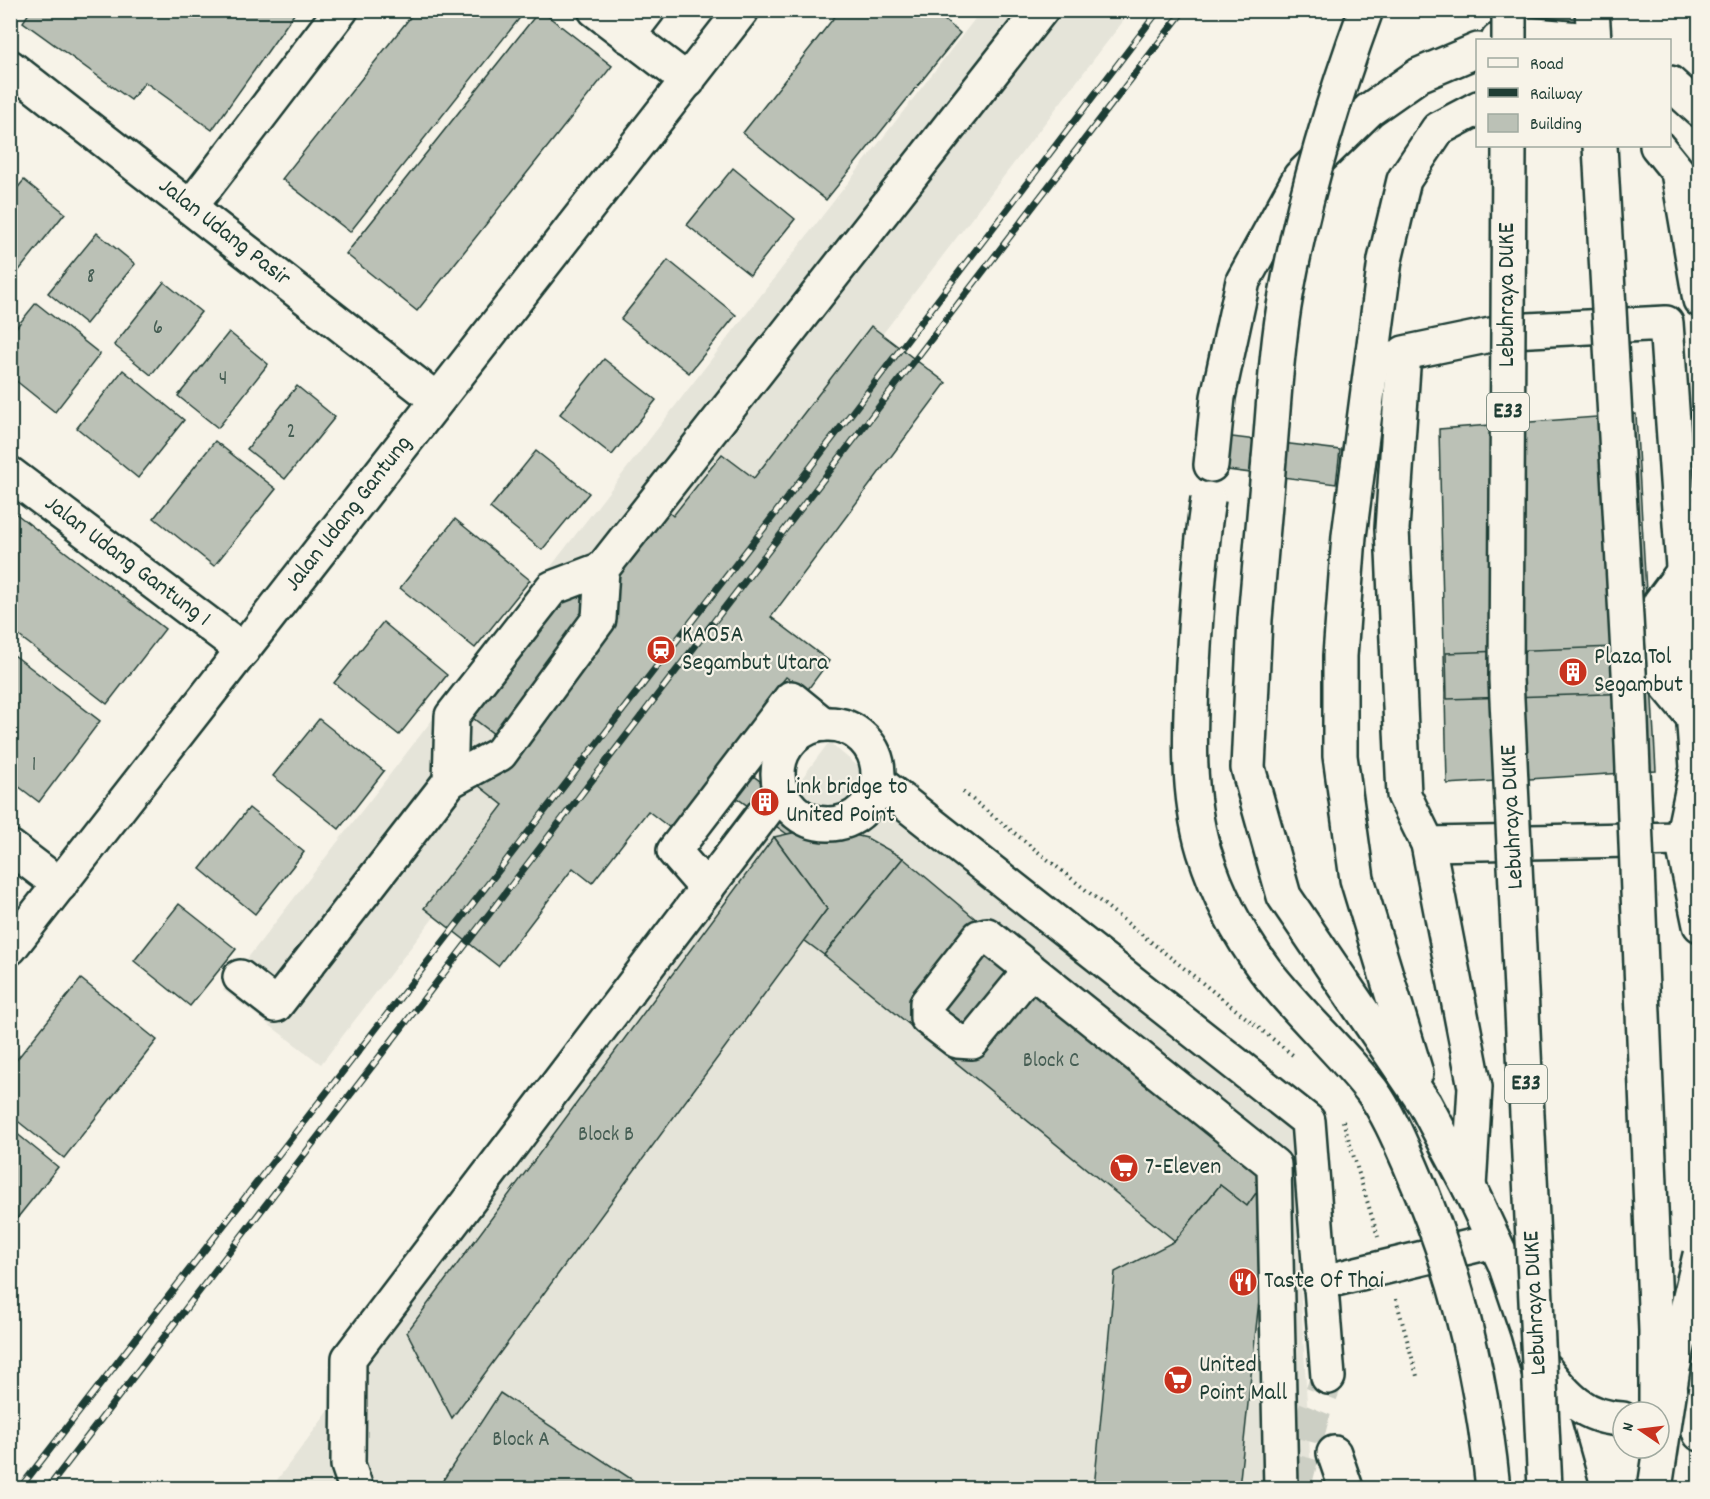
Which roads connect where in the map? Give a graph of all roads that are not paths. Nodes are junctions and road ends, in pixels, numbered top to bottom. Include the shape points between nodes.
1 (341, 10) edge
2 (596, 10) edge
3 (648, 10) edge
4 (742, 10) edge
5 (1041, 10) edge
6 (1366, 10) edge
7 (1509, 10) edge
8 (1592, 10) edge
9 (628, 36) junction
10 (1500, 39) edge
11 (1509, 39) edge
12 (1581, 39) edge
13 (1592, 39) edge
14 (1476, 51) edge
15 (10, 67) edge
16 (688, 81) junction
17 (1671, 85) edge
18 (1476, 109) edge
19 (1700, 110) edge
20 (1509, 147) edge
21 (1600, 147) edge
22 (1657, 147) edge
23 (191, 206) junction
24 (1700, 300) edge
25 (437, 400) junction
26 (1211, 465) dead end
27 (10, 474) edge
28 (1208, 499) dead end
29 (602, 568) junction
30 (243, 650) junction
31 (823, 724) junction
32 (450, 781) junction
33 (878, 782) junction
34 (780, 792) junction
35 (1682, 839) junction
36 (1428, 844) junction
37 (10, 847) edge
38 (60, 885) junction
39 (706, 889) junction
40 (1700, 926) edge
41 (10, 948) edge
42 (1031, 970) dead end
43 (240, 977) dead end
44 (1425, 1104) junction
45 (1469, 1187) junction
46 (1494, 1240) junction
47 (1700, 1255) edge
48 (1319, 1283) junction
49 (1528, 1332) junction
50 (1699, 1354) edge
51 (1328, 1377) tunnel mouth
52 (1654, 1400) edge
53 (1671, 1402) edge
54 (1611, 1418) edge
55 (1700, 1434) edge
56 (1334, 1453) dead end
57 (1655, 1460) edge
58 (356, 1488) edge
59 (1281, 1488) edge
60 (1346, 1488) edge
61 (1493, 1488) edge
62 (1545, 1488) edge
63 (1572, 1488) edge
64 (1655, 1488) edge

1 - 23 main road
2 - 9 main road
3 - 9 main road
4 - 16 main road, Jalan Udang Gantung
5 - 29 main road
6 - 44 main road, bridge via 1340,81 1300,219 1285,298 1255,619 1248,768 1284,896
7 - 11 main road, bridge
8 - 13 main road
9 - 16 main road
10 - 12 main road via 1515,33
14 - 26 main road via 1419,75 1369,110 1300,177 1243,281 1218,397
15 - 23 main road, Jalan Udang Pasir
16 - 25 main road, Jalan Udang Gantung
17 - 19 main road
18 - 44 main road via 1438,129 1404,180 1385,260 1349,536 1340,656 1340,756 1357,879
20 - 62 main road, Lebuhraya DUKE / E33, bridge via 1506,680
21 - 52 main road, bridge via 1629,672 1656,1330
22 - 24 main road via 1678,172
23 - 25 main road, Jalan Udang Pasir
25 - 30 main road, Jalan Udang Gantung
27 - 30 main road, Jalan Udang Gantung 1
28 - 61 main road, bridge via 1198,565 1189,735 1204,851 1231,916 1266,970 1373,1093 1402,1146 1429,1207 1464,1321 1487,1431
29 - 32 main road via 599,619 500,754
29 - 32 main road via 552,588 452,716
30 - 38 main road, Jalan Udang Gantung
31 - 33 main road via 847,727 862,736 872,749
31 - 34 main road via 799,732 787,744 779,759
31 - 39 main road via 791,698 674,851
32 - 43 main road via 276,1005
33 - 34 main road via 873,798 862,811 833,825 801,818 788,807
33 - 48 main road via 1308,1121
34 - 39 main road
35 - 36 main road
35 - 36 main road via 1697,768 1666,323 1510,331 1404,353 1392,529 1404,795
35 - 40 main road
36 - 45 main road via 1475,1087
37 - 38 main road
38 - 41 main road, Jalan Udang Gantung
39 - 58 main road via 349,1358 348,1465
42 - 59 main road via 1274,1164
44 - 45 main road
45 - 46 main road
46 - 48 main road
46 - 49 main road
47 - 64 main road, bridge via 1673,1368
48 - 51 main road
49 - 54 main road via 1542,1365 1576,1406
49 - 63 main road
50 - 53 main road
50 - 55 main road via 1690,1405
56 - 60 main road
57 - 64 main road, bridge

